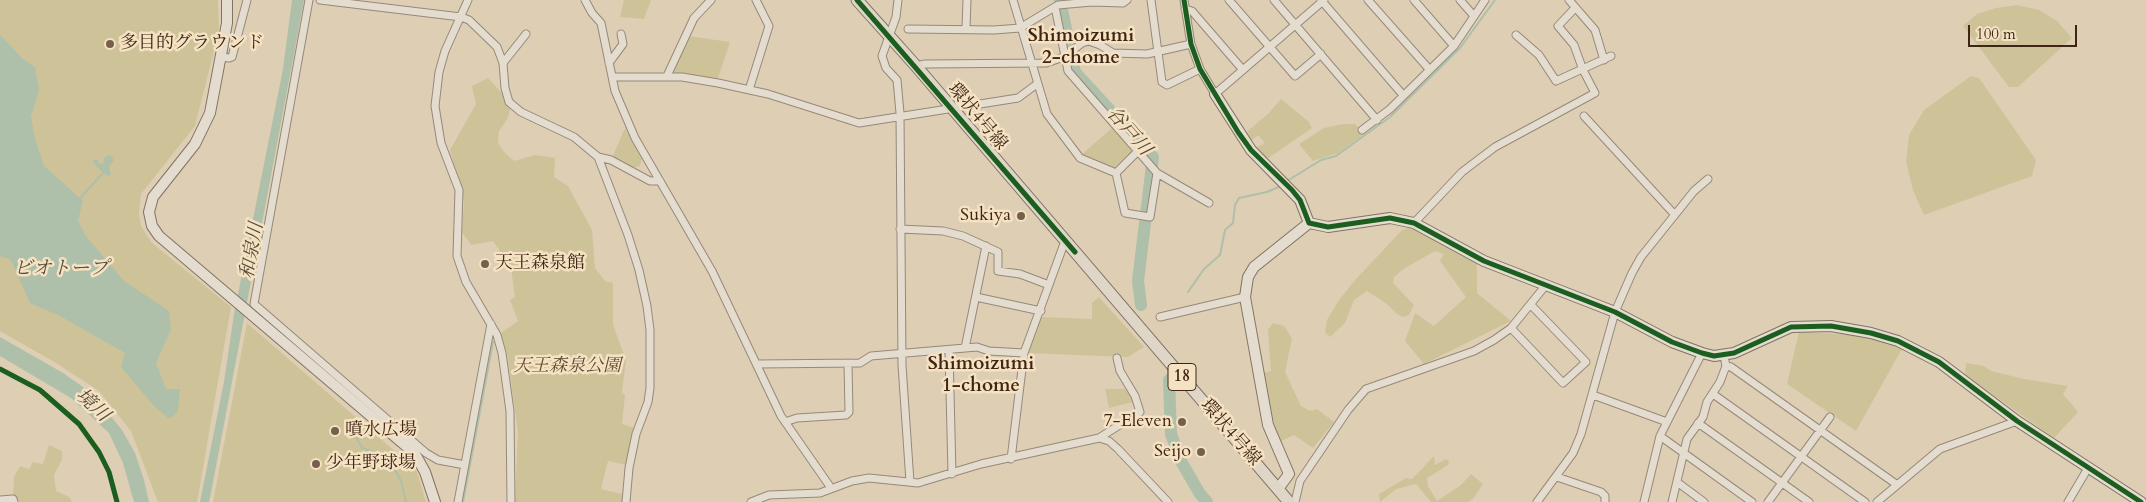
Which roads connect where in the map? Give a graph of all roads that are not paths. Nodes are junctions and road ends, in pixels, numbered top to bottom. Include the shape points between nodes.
1 (228, 0) edge
2 (247, 0) edge
3 (309, 0) edge
4 (320, 0) edge
5 (468, 0) edge
6 (586, 0) edge
7 (710, 0) edge
8 (756, 0) edge
9 (857, 0) edge
10 (898, 0) edge
11 (967, 0) edge
12 (1013, 0) edge
13 (1151, 0) edge
14 (1184, 0) edge
15 (1229, 0) edge
16 (1274, 0) edge
17 (1323, 0) edge
18 (1368, 0) edge
19 (1414, 0) edge
20 (1460, 0) edge
21 (1485, 0) edge
22 (1569, 0) edge
23 (1092, 1) edge
24 (1125, 1) edge
25 (1059, 6) junction
26 (1185, 8) junction
27 (1576, 8) junction
28 (1474, 16) junction
29 (461, 17) junction
30 (1296, 25) junction
31 (908, 28) dead end
32 (966, 28) junction
33 (1020, 28) junction
34 (526, 34) dead end
35 (622, 34) dead end
36 (1516, 35) dead end
37 (889, 36) junction
38 (1191, 44) junction
39 (1270, 46) junction
40 (1454, 46) junction
41 (1158, 52) junction
42 (1321, 54) junction
43 (1066, 56) junction
44 (221, 57) junction
45 (503, 63) junction
46 (609, 63) junction
47 (1031, 64) junction
48 (916, 66) junction
49 (1200, 69) junction
50 (1243, 70) junction
51 (1429, 70) junction
52 (1582, 70) junction
53 (667, 76) junction
54 (612, 77) junction
55 (1037, 84) junction
56 (749, 90) junction
57 (1215, 94) junction
58 (1403, 95) junction
59 (952, 108) junction
60 (1584, 116) dead end
61 (899, 118) junction
62 (1377, 120) junction
63 (1362, 130) dead end
64 (1138, 151) junction
65 (598, 157) junction
66 (1156, 172) junction
67 (1116, 173) junction
68 (1708, 179) dead end
69 (660, 181) junction
70 (1209, 203) dead end
71 (1675, 215) junction
72 (1309, 223) junction
73 (1414, 223) junction
74 (900, 229) junction
75 (1065, 241) junction
76 (986, 246) junction
77 (1049, 285) junction
78 (1546, 286) junction
79 (976, 297) junction
80 (1245, 297) junction
81 (1532, 306) junction
82 (1041, 311) junction
83 (1615, 312) junction
84 (1160, 317) dead end
85 (491, 324) junction
86 (1511, 328) junction
87 (965, 348) junction
88 (949, 350) junction
89 (1024, 353) junction
90 (1702, 353) junction
91 (902, 354) junction
92 (1117, 358) dead end
93 (1725, 361) junction
94 (757, 364) junction
95 (848, 364) junction
96 (1713, 394) junction
97 (1593, 396) junction
98 (1830, 417) dead end
99 (2018, 421) junction
100 (785, 422) junction
101 (1667, 422) junction
102 (1698, 423) junction
103 (1820, 430) junction
104 (1660, 436) junction
105 (1099, 438) junction
106 (1683, 453) junction
107 (1801, 457) junction
108 (1011, 458) junction
109 (465, 465) junction
110 (2088, 468) junction
111 (952, 474) junction
112 (1556, 477) junction
113 (910, 482) junction
114 (1677, 482) junction
115 (1782, 482) junction
116 (1896, 484) junction
117 (831, 488) junction
118 (1278, 490) junction
119 (0, 500) edge
120 (14, 500) edge
121 (21, 502) edge
122 (435, 502) edge
123 (458, 502) edge
124 (511, 502) edge
125 (626, 502) edge
126 (751, 502) edge
127 (1168, 502) edge
128 (1289, 502) edge
129 (1295, 502) edge
130 (1536, 502) edge
131 (1605, 502) edge
132 (1644, 502) edge
133 (1672, 502) edge
134 (1704, 502) edge
135 (1752, 502) edge
136 (1768, 502) edge
137 (1808, 502) edge
138 (1865, 502) edge
139 (1877, 502) edge
140 (2068, 502) edge
141 (2141, 502) edge

1 - 44 street
2 - 44 street via 232,56
3 - 109 street via 254,304 426,453 438,460
4 - 29 street
5 - 29 street
6 - 46 street via 601,23
7 - 53 street via 694,18
8 - 56 street via 769,26
9 - 37 main road, 環状4号線 / 18
10 - 37 street
11 - 32 street
12 - 33 street
13 - 41 street
14 - 26 street
15 - 39 street
16 - 30 street
17 - 30 street
17 - 58 street
18 - 51 street
19 - 40 street
20 - 28 street
21 - 28 street
22 - 27 street
23 - 24 street
23 - 25 street
25 - 33 street
25 - 43 street
26 - 38 street
26 - 50 street via 1192,11
27 - 52 street via 1558,26 1574,45
27 - 52 street via 1594,30 1608,58
28 - 40 street
29 - 45 street via 483,32 497,47
29 - 85 street via 445,51 435,106 441,143 459,190 457,256 466,282
30 - 39 street
30 - 42 street
31 - 32 street
32 - 33 street
33 - 47 street
34 - 45 street
35 - 46 street via 623,44
36 - 52 street via 1539,55 1556,81
37 - 48 main road, 環状4号線 / 18
37 - 61 street via 882,56 883,63 898,80
38 - 41 street
38 - 49 street
39 - 42 street via 1295,76
39 - 50 street
40 - 51 street
41 - 43 street via 1113,53 1089,41
41 - 49 street via 1162,82 1167,85
42 - 62 street
43 - 47 street
43 - 64 street via 1068,71
44 - 122 street via 205,125 195,144 153,197 149,212 152,226 159,236 415,454
45 - 65 street via 509,102 521,112 574,138
46 - 54 street
47 - 48 street
47 - 55 street
48 - 59 main road, 環状4号線 / 18
49 - 57 street
50 - 57 street
51 - 58 street
52 - 73 street via 1595,93 1495,147 1462,172
53 - 54 street
53 - 56 street
54 - 69 street via 635,138
55 - 59 street via 1018,98
55 - 67 street via 1047,114 1070,147 1080,158
56 - 61 street via 859,123
57 - 72 street via 1251,150 1300,200
58 - 62 street
59 - 61 street
59 - 75 main road, 環状4号線 / 18
60 - 71 street
61 - 74 street
62 - 63 street
64 - 66 street
64 - 67 street
65 - 69 street via 611,160 650,181
65 - 125 street via 639,270 650,330 650,388 628,468
66 - 67 street via 1150,217 1125,213
66 - 70 street
68 - 71 street
69 - 94 street via 712,271
71 - 83 street via 1641,257
72 - 73 street via 1328,227 1390,218
72 - 80 street via 1254,267 1248,276
73 - 78 street via 1484,261
74 - 76 street via 943,231
74 - 91 street
75 - 77 street
75 - 118 main road, 環状4号線 / 18
76 - 77 street via 998,252 998,271 1020,274
76 - 79 street
77 - 82 street
78 - 81 street
78 - 83 street
79 - 82 street
79 - 87 street
80 - 84 street
80 - 118 street via 1268,425 1289,474
81 - 86 street
81 - 86 street via 1586,362 1563,383
82 - 89 street
83 - 90 street via 1672,342
83 - 97 street
85 - 109 street
85 - 124 street via 502,354 510,411
86 - 129 street via 1474,351 1366,389 1300,481
87 - 88 street
87 - 89 street
88 - 91 street
88 - 111 street
89 - 108 street
90 - 93 street
90 - 101 street
91 - 95 street via 871,356 860,363
91 - 113 street
92 - 105 street via 1140,412
93 - 96 street
93 - 99 street via 1791,326 1831,326 1871,332 1920,350
93 - 103 street
94 - 95 street
94 - 100 street
95 - 100 street via 849,412 846,415 797,418
96 - 102 street via 1704,417
96 - 107 street
97 - 101 street
97 - 112 street via 1572,453
98 - 103 street
99 - 110 street
99 - 116 street via 1940,449
100 - 117 street
101 - 104 street
102 - 106 street via 1687,439
102 - 115 street
103 - 107 street
103 - 116 street
104 - 106 street
104 - 132 street
105 - 108 street
105 - 127 street via 1118,449
106 - 114 street
106 - 135 street
107 - 115 street
107 - 138 street
108 - 111 street
109 - 123 street
110 - 140 street
110 - 141 street
111 - 113 street
112 - 130 street
112 - 131 street via 1601,492
113 - 117 street via 869,478
114 - 133 street
114 - 134 street
115 - 136 street
115 - 137 street
116 - 139 street
117 - 126 street via 808,495 769,495
118 - 128 main road, 環状4号線 / 18
119 - 120 street
120 - 121 street

